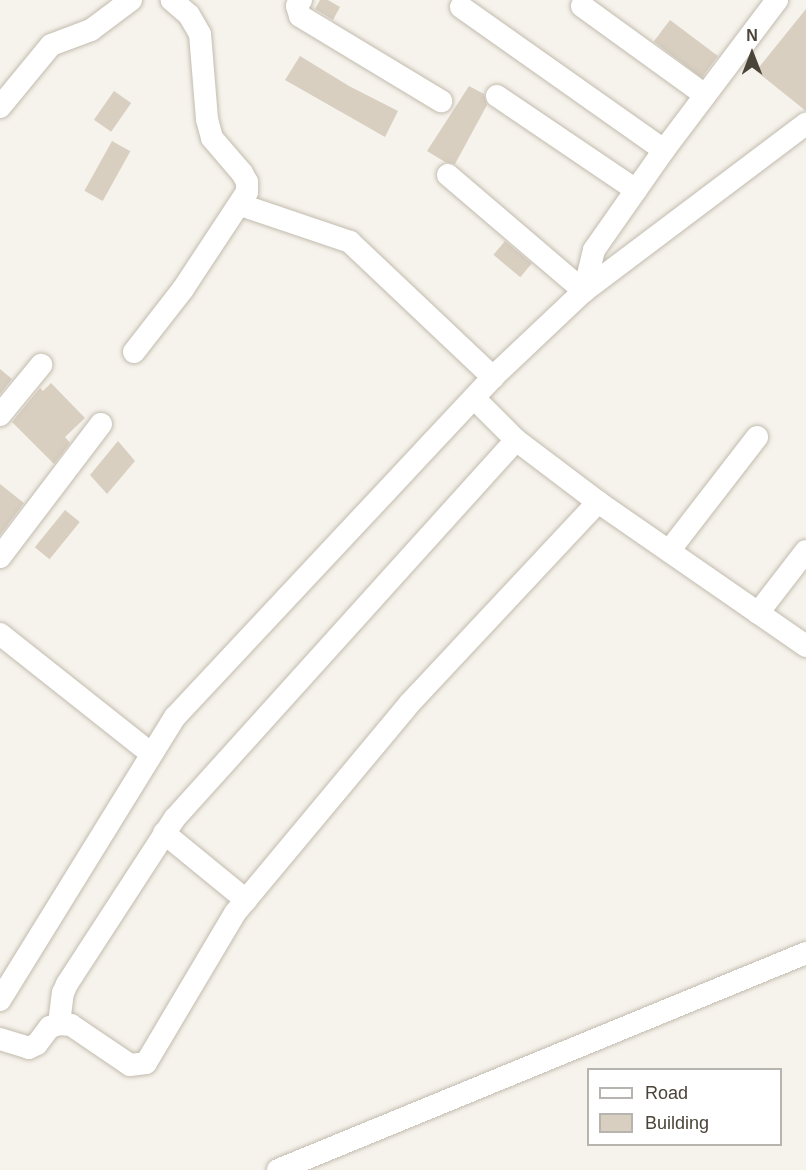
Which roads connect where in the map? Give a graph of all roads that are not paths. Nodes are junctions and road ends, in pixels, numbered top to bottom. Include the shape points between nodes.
1 (131, 0) edge
2 (172, 0) edge
3 (301, 0) edge
4 (777, 0) edge
5 (582, 6) dead end
6 (461, 7) dead end
7 (705, 95) junction
8 (497, 96) dead end
9 (441, 101) dead end
10 (0, 107) edge
11 (806, 124) edge
12 (664, 150) junction
13 (448, 175) dead end
14 (636, 190) junction
15 (241, 205) junction
16 (584, 291) junction
17 (134, 352) dead end
18 (41, 365) dead end
19 (493, 377) junction
20 (474, 398) junction
21 (0, 415) edge
22 (101, 424) dead end
23 (757, 437) dead end
24 (516, 440) junction
25 (598, 502) junction
26 (669, 551) junction
27 (806, 551) edge
28 (0, 556) edge
29 (758, 613) junction
30 (0, 634) edge
31 (806, 646) edge
32 (150, 753) junction
33 (164, 833) junction
34 (246, 900) junction
35 (806, 953) edge
36 (0, 1000) edge
37 (59, 1024) junction
38 (0, 1039) edge
39 (278, 1170) edge

1 - 10 street via 91,30 51,45
2 - 15 street via 189,15 200,34 207,119 218,148 247,182
3 - 9 street via 297,6 300,16
4 - 7 street
5 - 7 street
6 - 12 street
7 - 12 street
8 - 14 street
11 - 16 street
12 - 14 street
13 - 16 street
14 - 16 street via 594,250
15 - 17 street
15 - 19 street via 350,242
16 - 19 street
18 - 21 street
19 - 20 street
20 - 24 street
20 - 32 street via 175,717
22 - 28 street
23 - 26 street
24 - 25 street
24 - 33 street via 340,632
25 - 26 street
25 - 34 street via 409,704
26 - 29 street
27 - 29 street
29 - 31 street
30 - 32 street
32 - 36 street
33 - 34 street
33 - 37 street via 67,984
34 - 37 street via 146,1063 130,1065 71,1026
35 - 39 street
37 - 38 street via 50,1027 29,1048

